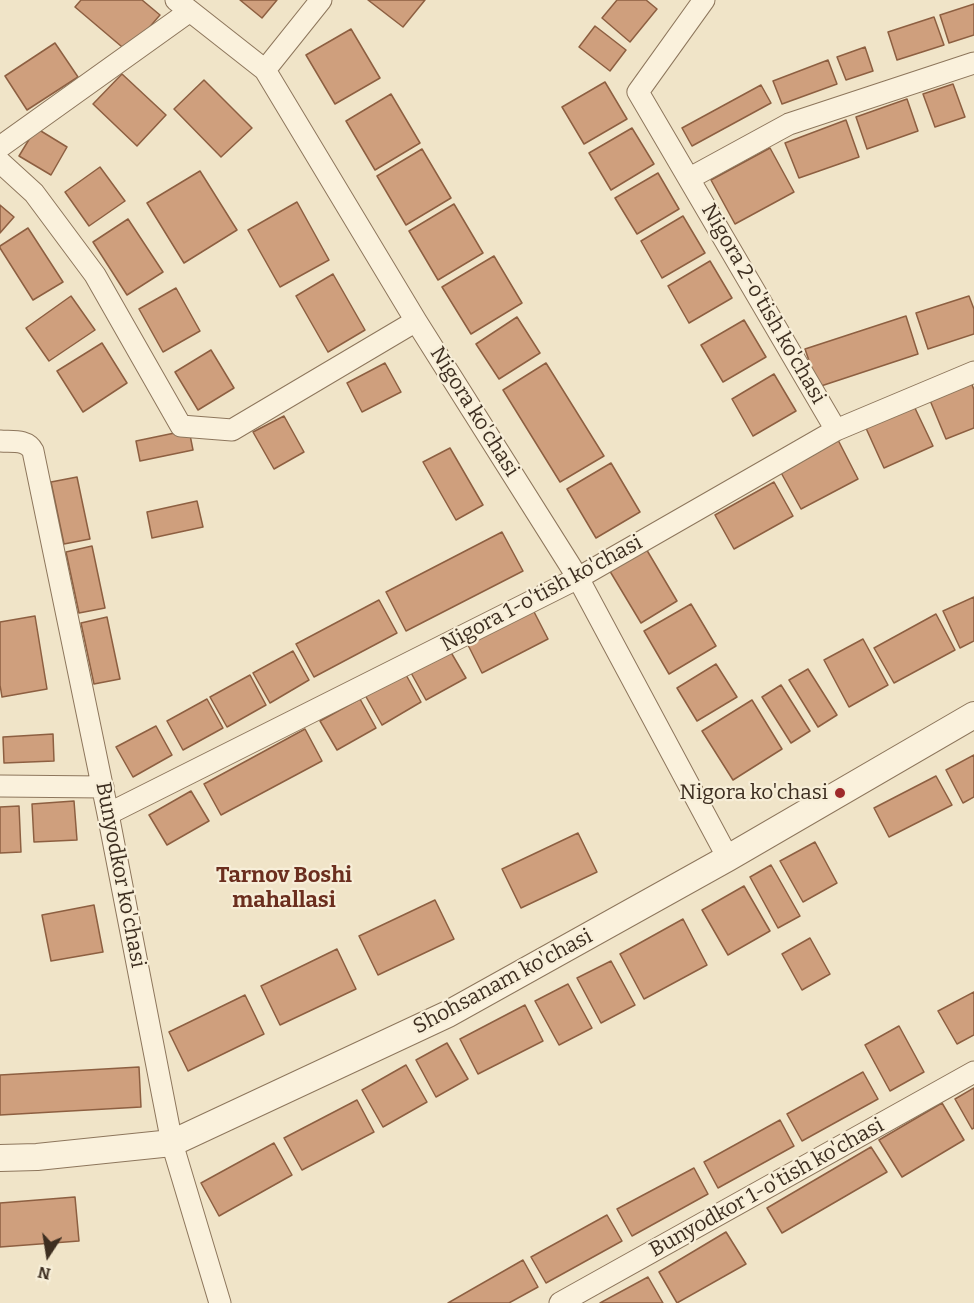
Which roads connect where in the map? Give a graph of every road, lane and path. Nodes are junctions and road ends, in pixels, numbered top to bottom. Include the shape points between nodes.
1 (321, 0) edge
2 (704, 0) edge
3 (183, 6) edge
4 (974, 63) edge
5 (265, 70) junction
6 (0, 147) edge
7 (0, 162) edge
8 (690, 178) junction
9 (416, 321) junction
10 (974, 372) edge
11 (836, 430) junction
12 (0, 441) edge
13 (578, 578) junction
14 (974, 715) edge
15 (0, 786) edge
16 (103, 787) junction
17 (108, 814) junction
18 (728, 858) junction
19 (974, 1072) edge
20 (172, 1143) junction
21 (0, 1158) edge
22 (564, 1302) edge
23 (220, 1303) edge

1 - 5 street
2 - 8 street, Nigora 2-o'tish ko'chasi via 638,92
3 - 5 street, Nigora ko'chasi
3 - 6 street
4 - 8 street via 789,124
5 - 9 street, Nigora ko'chasi
7 - 9 street via 34,193 95,275 181,426 231,430
8 - 11 street, Nigora 2-o'tish ko'chasi
9 - 13 street, Nigora ko'chasi
10 - 11 street, Nigora 1-o'tish ko'chasi
11 - 13 street, Nigora 1-o'tish ko'chasi
12 - 16 street, Bunyodkor ko'chasi via 23,442 33,451
13 - 17 street, Nigora 1-o'tish ko'chasi
13 - 18 street, Nigora ko'chasi
14 - 18 street, Shohsanam ko'chasi
15 - 16 street
16 - 17 street, Bunyodkor ko'chasi
17 - 20 street, Bunyodkor ko'chasi
18 - 20 street, Shohsanam ko'chasi via 448,1014
19 - 22 street, Bunyodkor 1-o'tish ko'chasi
20 - 21 street, Shohsanam ko'chasi
20 - 23 street, Bunyodkor ko'chasi

